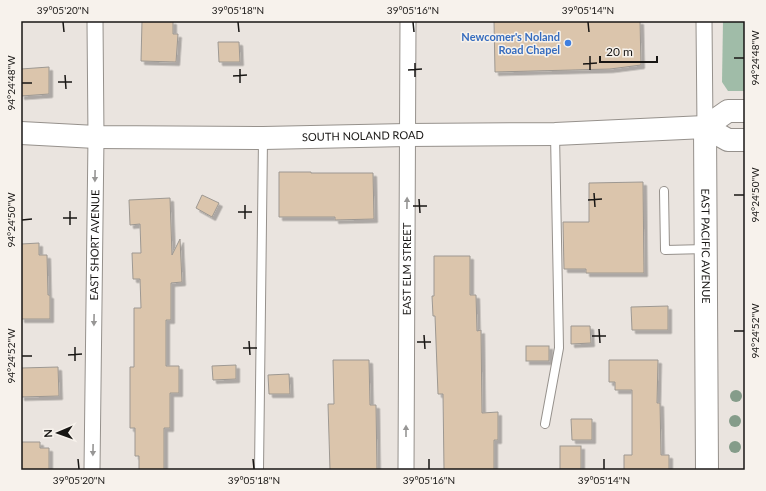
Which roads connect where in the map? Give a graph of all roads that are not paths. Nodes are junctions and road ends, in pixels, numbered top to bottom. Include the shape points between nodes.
1 (95, 21) edge
2 (408, 21) edge
3 (704, 21) edge
4 (745, 111) edge
5 (705, 127) junction
6 (21, 133) edge
7 (555, 134) junction
8 (407, 135) junction
9 (96, 137) junction
10 (263, 138) junction
11 (745, 140) edge
12 (664, 191) dead end
13 (706, 249) junction
14 (545, 424) dead end
15 (92, 470) edge
16 (259, 470) edge
17 (406, 470) edge
18 (707, 470) edge

1 - 9 street, EAST SHORT AVENUE
2 - 8 street, EAST ELM STREET
3 - 5 street, EAST PACIFIC AVENUE
4 - 5 main road via 728,111
5 - 7 main road, SOUTH NOLAND ROAD
5 - 11 main road via 728,140
5 - 13 main road, EAST PACIFIC AVENUE
6 - 9 main road, SOUTH NOLAND ROAD
7 - 8 main road, SOUTH NOLAND ROAD
7 - 14 lane via 558,348
8 - 10 main road, SOUTH NOLAND ROAD
17 -> 8 street, EAST ELM STREET
9 - 10 main road, SOUTH NOLAND ROAD
9 -> 15 street, EAST SHORT AVENUE
10 - 16 lane
12 - 13 lane via 665,250
13 - 18 main road, EAST PACIFIC AVENUE

